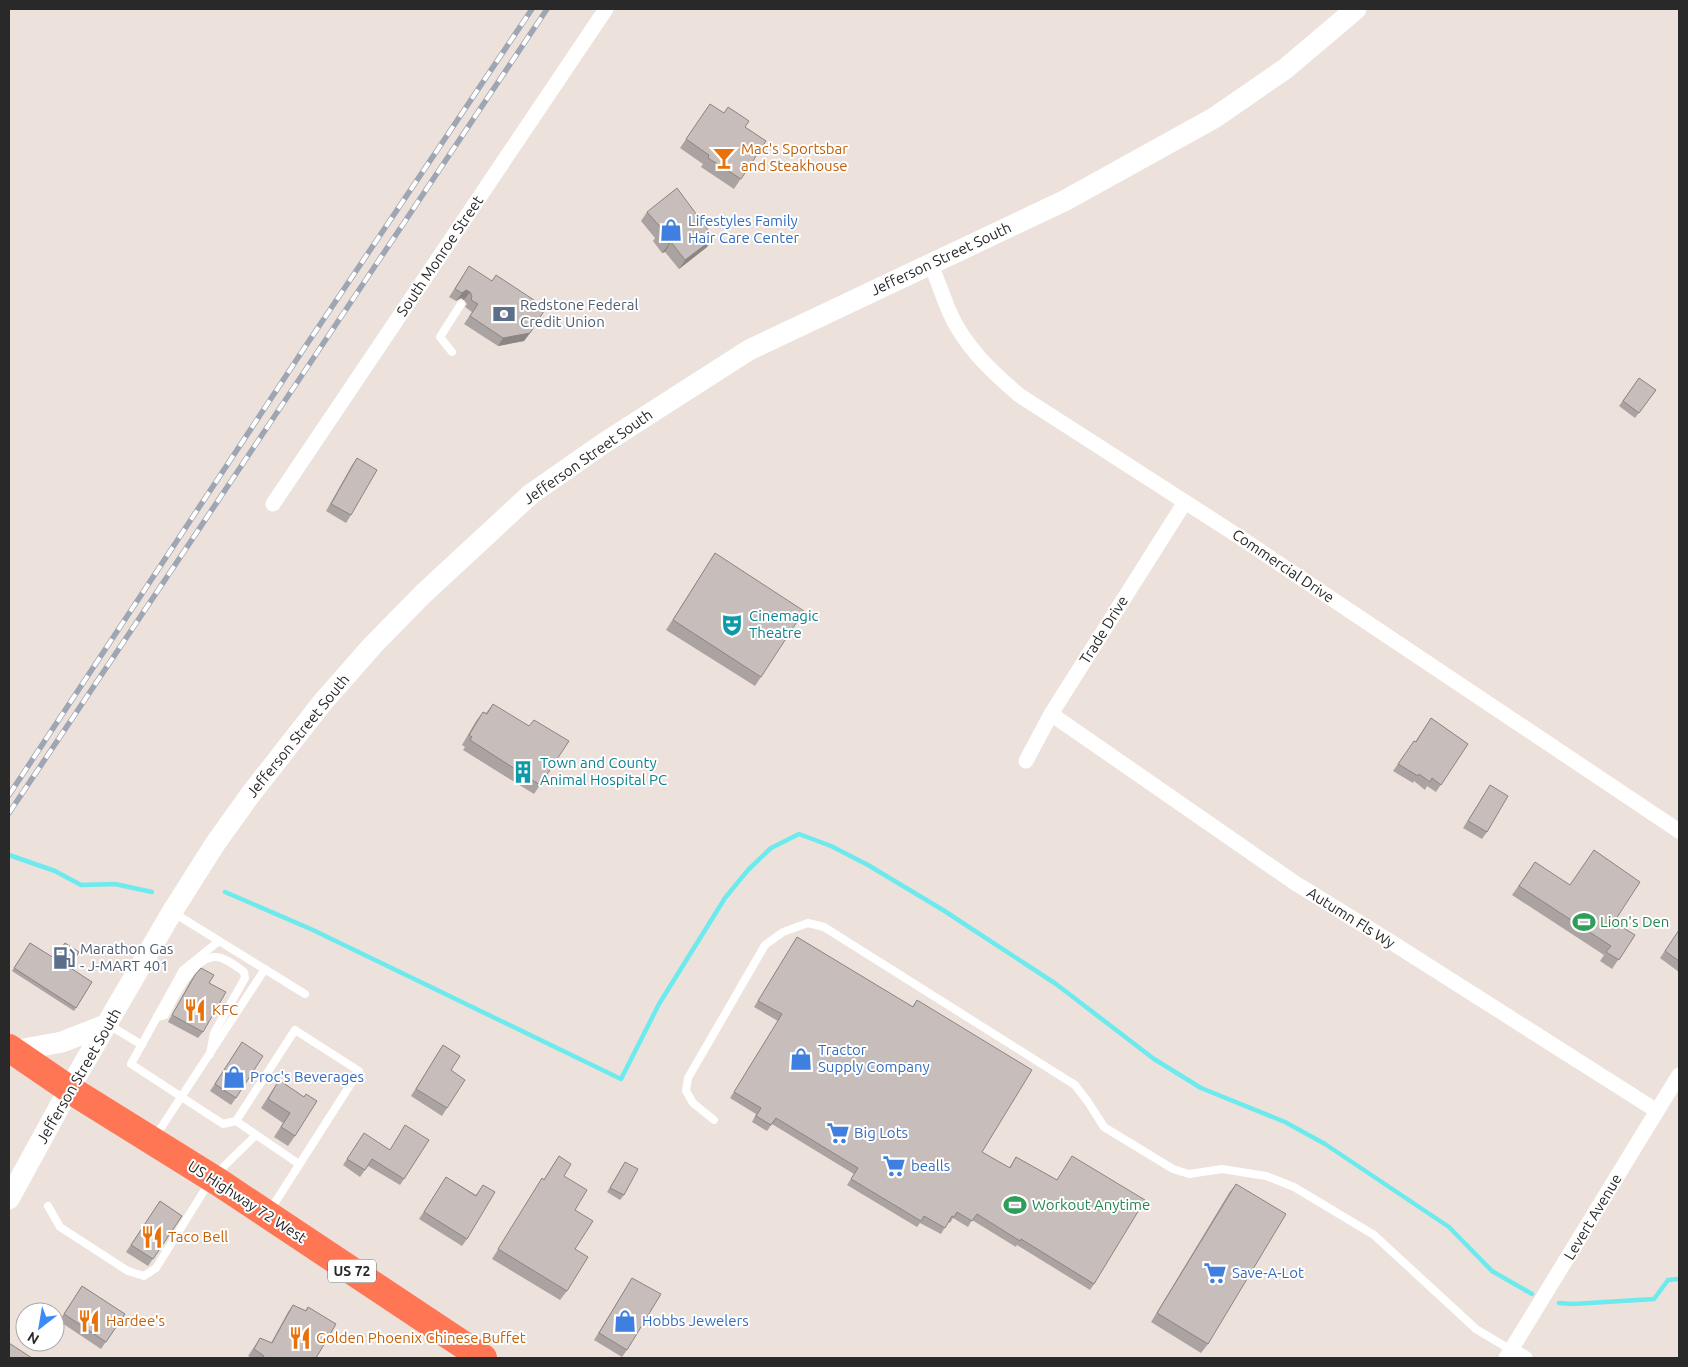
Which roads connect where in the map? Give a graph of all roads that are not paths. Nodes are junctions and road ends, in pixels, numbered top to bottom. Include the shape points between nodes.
1 (606, 9) edge
2 (1356, 9) edge
3 (931, 264) junction
4 (461, 304) edge
5 (452, 352) dead end
6 (1185, 502) junction
7 (273, 504) dead end
8 (1051, 714) junction
9 (1026, 761) dead end
10 (1679, 831) edge
11 (172, 912) junction
12 (219, 941) junction
13 (265, 969) junction
14 (305, 994) dead end
15 (157, 1017) junction
16 (108, 1024) junction
17 (142, 1044) junction
18 (11, 1050) edge
19 (210, 1054) junction
20 (1679, 1075) edge
21 (70, 1089) junction
22 (182, 1097) junction
23 (1657, 1111) junction
24 (714, 1120) dead end
25 (236, 1122) junction
26 (256, 1135) junction
27 (153, 1141) junction
28 (300, 1164) junction
29 (212, 1178) junction
30 (9, 1199) edge
31 (48, 1206) dead end
32 (267, 1214) junction
33 (1509, 1354) edge
34 (483, 1358) edge
35 (1525, 1358) edge

1 - 7 street, South Monroe Street
2 - 3 street, Jefferson Street South via 1285,69 1214,118 1064,200
3 - 6 street, Commercial Drive via 950,313 968,344 991,371 1019,395
3 - 11 street, Jefferson Street South via 749,350 604,443 532,494 422,594 322,703 250,795
4 - 5 lane via 440,337
6 - 8 street, Trade Drive
6 - 10 street, Commercial Drive
8 - 9 street, Trade Drive
8 - 23 street, Autumn Fls Wy via 1295,883
11 - 12 lane
11 - 16 street, Jefferson Street South
12 - 13 lane
12 - 15 lane via 183,970
13 - 14 lane
13 - 19 lane
15 - 17 lane
15 - 19 lane via 165,1015 192,970 200,963 220,958 244,972 245,978 214,1033
16 - 17 lane
16 - 18 street via 62,1042
16 - 21 street, Jefferson Street South
17 - 22 lane via 131,1064
18 - 21 highway, US Highway 72 West / US 72
19 - 22 lane
20 - 23 street, Levert Avenue
21 - 27 highway, US Highway 72 West / US 72
21 - 30 street, Jefferson Street South
22 - 25 lane via 223,1124
22 - 27 lane
23 - 33 street, Levert Avenue
24 - 33 lane via 693,1103 686,1092 688,1078 765,945 783,932 808,923 824,927 1075,1085 1104,1127 1173,1170 1189,1174 1222,1169 1266,1176 1294,1187 1374,1235 1476,1329
25 - 26 lane
25 - 28 lane via 295,1030 358,1071
26 - 28 lane
26 - 29 lane
27 - 29 highway, US Highway 72 West / US 72
28 - 32 lane
29 - 31 lane via 156,1268 144,1276 128,1271 60,1227
29 - 32 highway, US Highway 72 West / US 72
32 - 34 highway, US Highway 72 West / US 72
33 - 35 street

